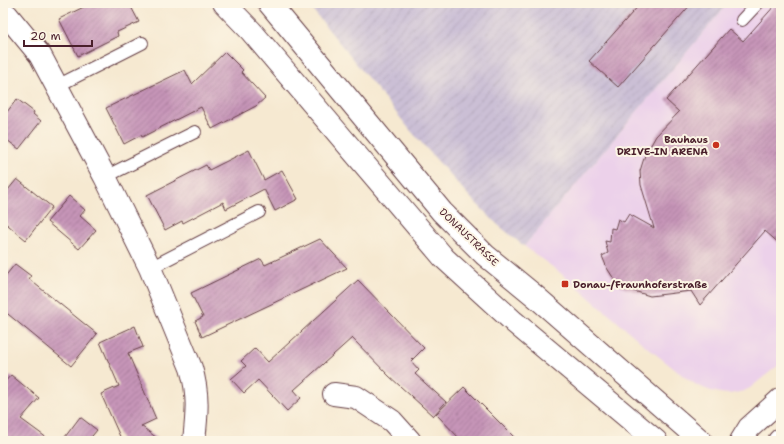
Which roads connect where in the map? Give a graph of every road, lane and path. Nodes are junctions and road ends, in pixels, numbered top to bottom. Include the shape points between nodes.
1 (224, 3) edge
2 (268, 3) edge
3 (758, 3) edge
4 (3, 12) edge
5 (742, 20) dead end
6 (142, 43) dead end
7 (57, 86) junction
8 (195, 132) dead end
9 (105, 177) junction
10 (259, 212) dead end
11 (150, 268) junction
12 (334, 394) dead end
13 (781, 400) edge
14 (194, 441) edge
15 (410, 441) edge
16 (656, 441) edge
17 (701, 441) edge
18 (741, 441) edge

1 - 16 street via 251,31 444,258 514,322
2 - 17 street, DONAUSTRASSE via 442,212 485,254
3 - 5 lane
4 - 7 street via 40,55
6 - 7 lane
7 - 9 street
8 - 9 lane
9 - 11 street
10 - 11 lane
11 - 14 street via 196,384
12 - 15 street via 356,397 392,421
13 - 18 street via 749,428

